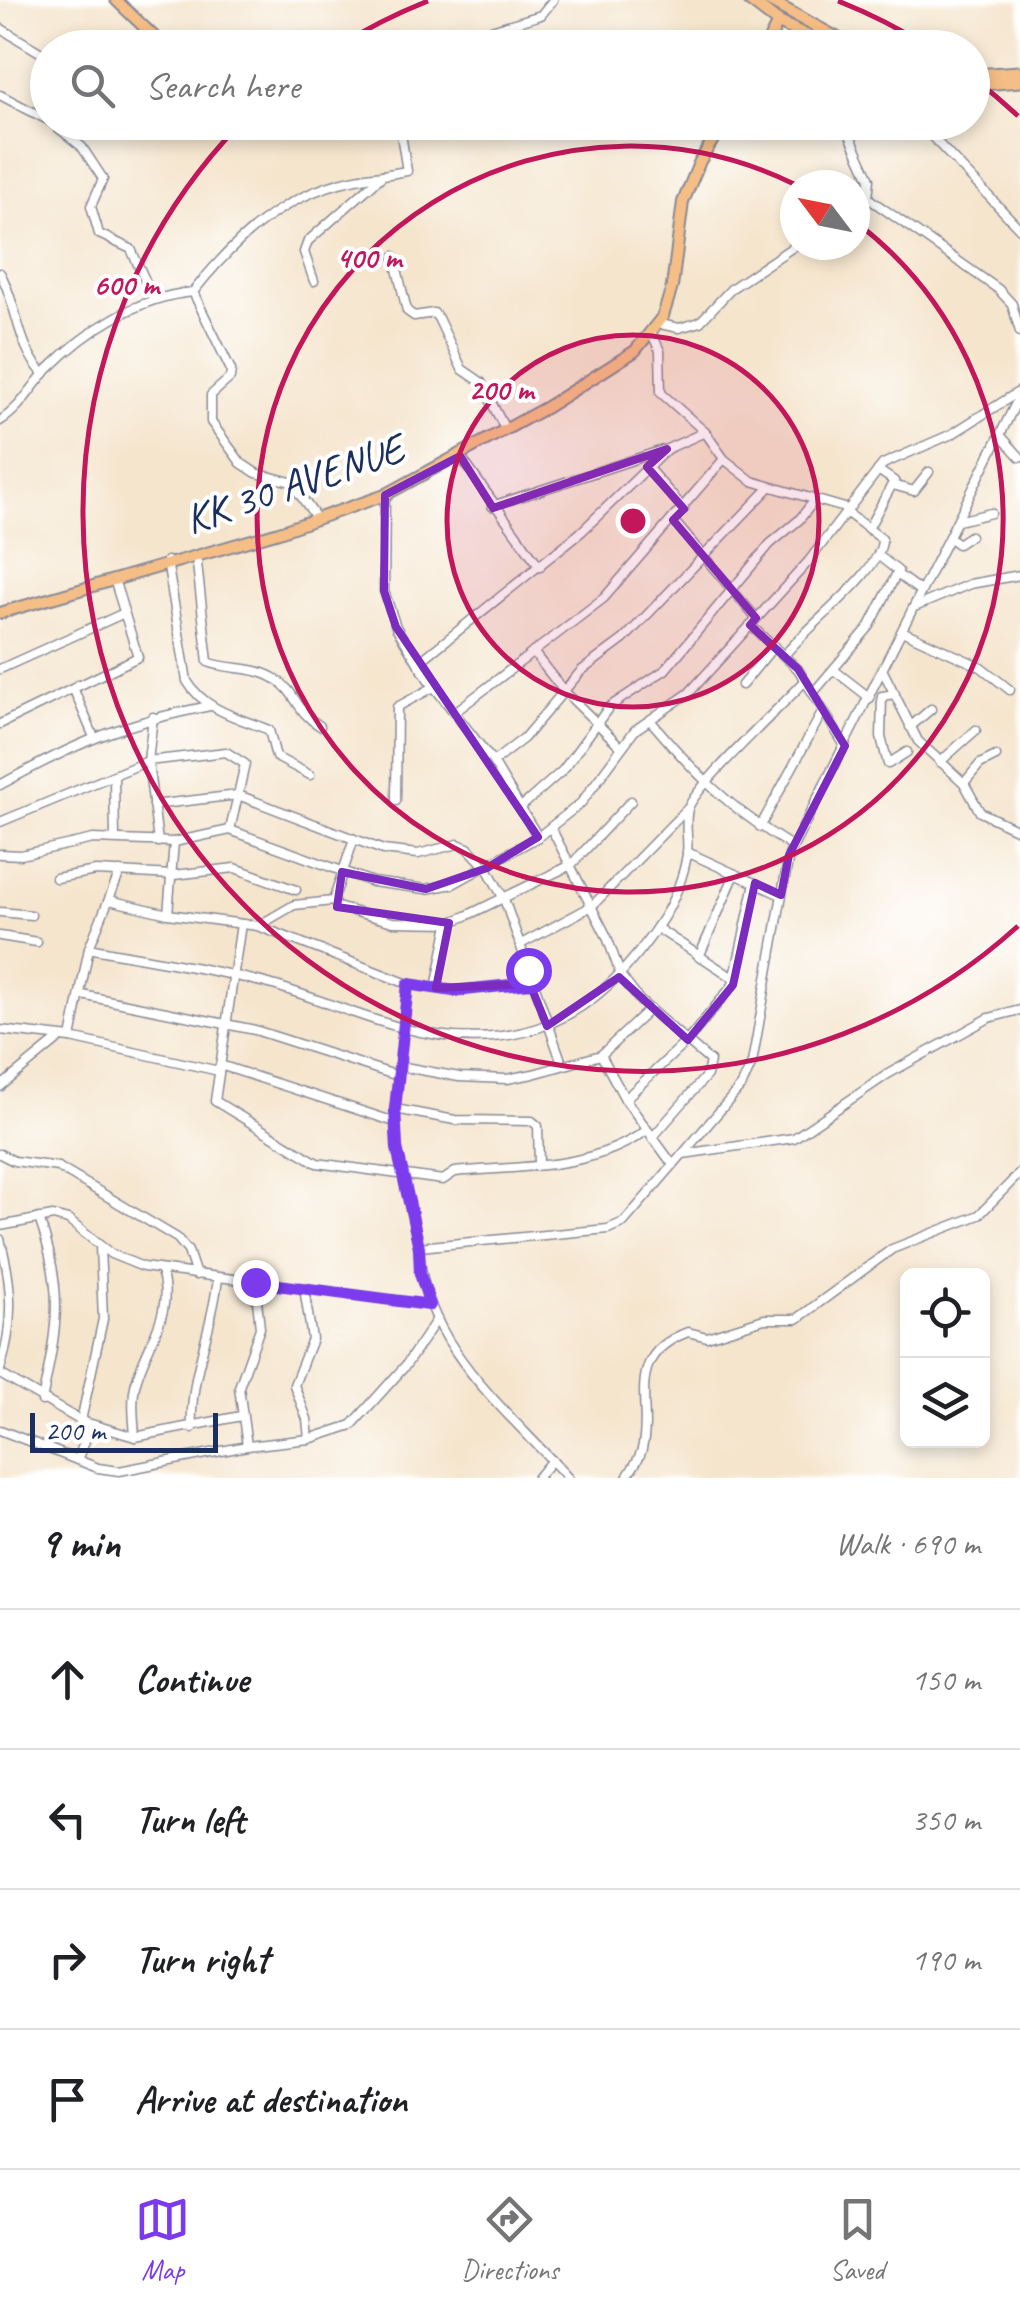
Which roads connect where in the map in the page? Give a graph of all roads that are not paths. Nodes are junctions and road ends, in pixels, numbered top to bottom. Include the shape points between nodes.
1 (116, 0) edge
2 (553, 0) edge
3 (749, 0) edge
4 (768, 0) edge
5 (781, 16) junction
6 (0, 28) edge
7 (147, 30) edge
8 (493, 30) edge
9 (774, 30) edge
10 (803, 30) edge
11 (813, 30) edge
12 (30, 46) edge
13 (1020, 72) edge
14 (990, 74) edge
15 (1020, 81) edge
16 (990, 84) edge
17 (0, 94) edge
18 (30, 111) edge
19 (71, 140) edge
20 (403, 140) edge
21 (712, 140) edge
22 (852, 140) edge
23 (935, 140) edge
24 (866, 170) edge
25 (383, 175) junction
26 (870, 199) edge
27 (1020, 229) edge
28 (394, 256) dead end
29 (780, 256) edge
30 (0, 273) edge
31 (314, 281) dead end
32 (193, 292) junction
33 (153, 298) junction
34 (656, 329) junction
35 (1020, 332) edge
36 (44, 374) junction
37 (1020, 393) edge
38 (0, 421) edge
39 (505, 429) junction
40 (705, 432) junction
41 (1000, 435) junction
42 (667, 449) junction
43 (460, 456) junction
44 (1020, 458) edge
45 (724, 459) junction
46 (647, 468) junction
47 (878, 470) junction
48 (929, 472) dead end
49 (893, 485) junction
50 (768, 488) junction
51 (385, 495) junction
52 (814, 500) junction
53 (492, 506) junction
54 (684, 508) junction
55 (847, 510) junction
56 (991, 513) dead end
57 (317, 519) junction
58 (673, 520) junction
59 (958, 521) junction
60 (869, 526) junction
61 (970, 536) dead end
62 (950, 538) junction
63 (196, 555) junction
64 (879, 556) junction
65 (702, 557) junction
66 (167, 562) junction
67 (540, 567) junction
68 (897, 574) junction
69 (1020, 575) edge
70 (114, 579) junction
71 (920, 591) dead end
72 (732, 592) junction
73 (918, 606) junction
74 (0, 613) edge
75 (122, 614) junction
76 (753, 622) junction
77 (904, 632) junction
78 (774, 646) junction
79 (533, 652) junction
80 (784, 656) junction
81 (418, 663) junction
82 (0, 669) edge
83 (834, 670) junction
84 (884, 672) junction
85 (805, 681) junction
86 (77, 683) junction
87 (742, 685) dead end
88 (434, 687) junction
89 (563, 690) junction
90 (1010, 690) dead end
91 (812, 693) junction
92 (895, 694) junction
93 (870, 698) junction
94 (210, 706) junction
95 (931, 709) dead end
96 (823, 711) junction
97 (455, 712) junction
98 (153, 717) junction
99 (650, 720) junction
100 (594, 721) junction
101 (0, 724) edge
102 (320, 726) dead end
103 (910, 727) junction
104 (976, 730) dead end
105 (93, 736) junction
106 (845, 746) junction
107 (621, 747) junction
108 (906, 752) dead end
109 (996, 756) dead end
110 (148, 760) junction
111 (493, 762) junction
112 (940, 762) junction
113 (310, 775) dead end
114 (114, 778) junction
115 (702, 782) junction
116 (964, 783) junction
117 (0, 785) edge
118 (238, 796) junction
119 (396, 801) dead end
120 (631, 802) dead end
121 (153, 805) junction
122 (520, 808) junction
123 (688, 808) junction
124 (0, 822) edge
125 (760, 827) junction
126 (551, 828) junction
127 (230, 830) junction
128 (1020, 830) edge
129 (538, 837) junction
130 (354, 838) junction
131 (115, 840) junction
132 (158, 842) junction
133 (174, 842) junction
134 (793, 847) junction
135 (687, 852) junction
136 (0, 854) edge
137 (571, 865) junction
138 (488, 868) junction
139 (120, 872) junction
140 (342, 872) junction
141 (734, 874) junction
142 (174, 875) junction
143 (56, 878) dead end
144 (755, 883) junction
145 (296, 890) dead end
146 (781, 894) junction
147 (504, 899) junction
148 (109, 900) junction
149 (334, 901) junction
150 (592, 906) junction
151 (0, 912) edge
152 (168, 914) junction
153 (31, 915) dead end
154 (449, 922) junction
155 (241, 924) junction
156 (258, 926) junction
157 (657, 928) junction
158 (0, 936) edge
159 (38, 942) dead end
160 (521, 944) junction
161 (89, 948) junction
162 (699, 957) junction
163 (230, 976) junction
164 (620, 976) junction
165 (735, 980) junction
166 (530, 983) junction
167 (408, 984) junction
168 (436, 988) junction
169 (82, 994) junction
170 (650, 1009) junction
171 (1020, 1010) edge
172 (227, 1024) junction
173 (547, 1026) junction
174 (400, 1028) junction
175 (0, 1030) edge
176 (71, 1038) junction
177 (58, 1040) junction
178 (688, 1040) junction
179 (601, 1055) junction
180 (562, 1064) junction
181 (219, 1068) junction
182 (398, 1071) junction
183 (0, 1087) edge
184 (625, 1099) junction
185 (395, 1109) junction
186 (396, 1122) junction
187 (649, 1134) junction
188 (0, 1154) edge
189 (682, 1154) junction
190 (673, 1164) junction
191 (539, 1165) junction
192 (1020, 1172) edge
193 (403, 1174) junction
194 (39, 1218) junction
195 (0, 1226) edge
196 (0, 1240) edge
197 (100, 1246) junction
198 (419, 1247) junction
199 (161, 1271) junction
200 (196, 1275) junction
201 (218, 1278) junction
202 (255, 1282) junction
203 (304, 1288) junction
204 (430, 1305) junction
205 (437, 1320) junction
206 (0, 1372) edge
207 (42, 1401) junction
208 (241, 1416) junction
209 (81, 1421) junction
210 (92, 1426) junction
211 (192, 1428) junction
212 (0, 1430) edge
213 (135, 1437) junction
214 (309, 1439) junction
215 (247, 1446) junction
216 (77, 1460) junction
217 (552, 1460) junction
218 (536, 1478) edge
219 (568, 1478) edge
220 (627, 1478) edge

1 - 7 main road
2 - 8 street via 541,16
3 - 5 highway
4 - 5 highway
5 - 9 main road
5 - 10 highway
5 - 11 highway
6 - 12 street
13 - 14 highway
15 - 16 highway
17 - 18 street
19 - 33 street via 104,180 91,206 99,234 131,248
20 - 25 street via 408,168
21 - 34 main road via 683,202 672,287
22 - 24 street
23 - 27 street
25 - 31 street via 305,246
25 - 32 street via 341,181 282,204 249,228
26 - 35 street via 998,289 1012,304
28 - 39 street via 407,311 434,313 462,370 481,382
29 - 34 street via 732,288 700,322
30 - 36 street via 25,345
32 - 33 street
32 - 57 street via 231,370 211,395 212,422 248,469 291,482
33 - 36 street via 95,331
34 - 39 main road, KK 30 AVENUE via 635,351
34 - 40 street via 660,393
36 - 38 street
37 - 41 street
37 - 47 street
39 - 43 main road, KK 30 AVENUE
40 - 42 street
40 - 45 street
41 - 44 street
41 - 59 street
42 - 46 street
42 - 53 street
43 - 51 main road, KK 30 AVENUE
43 - 53 street
45 - 50 street
45 - 54 street
46 - 54 street
46 - 67 street
47 - 49 street
47 - 55 street
48 - 49 street via 914,491
49 - 60 street
50 - 52 street
50 - 65 street
51 - 57 main road, KK 30 AVENUE
51 - 81 street via 387,604
52 - 55 street
52 - 72 street
53 - 67 street
54 - 58 street
55 - 60 street
55 - 76 street
56 - 59 street
57 - 63 main road, KK 30 AVENUE
58 - 65 street
58 - 79 street via 604,598
59 - 62 street
60 - 64 street via 882,539
61 - 62 street via 958,544
62 - 73 street
63 - 66 main road, KK 30 AVENUE
63 - 102 street via 208,662 267,673
64 - 68 street
64 - 80 street
65 - 72 street
65 - 89 street via 624,639
66 - 70 main road, KK 30 AVENUE
66 - 94 street via 186,682
67 - 81 street
68 - 71 street
68 - 83 street via 870,626
69 - 73 street via 970,584
70 - 74 main road, KK 30 AVENUE
70 - 75 street
72 - 76 street
72 - 100 street via 665,670
73 - 77 street
75 - 82 street
75 - 86 street via 138,657
76 - 78 street
76 - 99 street via 688,694
77 - 84 street
77 - 90 street via 981,667
78 - 80 street
78 - 87 street
79 - 89 street
79 - 97 street
80 - 85 street
81 - 88 street
83 - 91 street
83 - 93 street
84 - 92 street
84 - 93 street
85 - 91 street
85 - 115 street
86 - 101 street
86 - 105 street
88 - 97 street
88 - 119 street via 396,708
89 - 100 street
89 - 111 street via 524,738
91 - 96 street
92 - 103 street
92 - 108 street via 882,696 882,755 888,764
93 - 106 street
94 - 98 street
94 - 113 street via 268,730 276,756
95 - 103 street
96 - 106 street
96 - 125 street
97 - 111 street
98 - 105 street
98 - 110 street
99 - 107 street
99 - 115 street
100 - 107 street
100 - 122 street via 563,770
103 - 112 street
104 - 112 street
105 - 117 street
106 - 134 street
107 - 126 street via 581,803
109 - 116 street
110 - 114 street
110 - 118 street via 226,752 244,760
110 - 121 street
111 - 122 street
112 - 116 street
114 - 124 street
114 - 131 street
115 - 123 street
115 - 125 street
116 - 128 street via 980,812
118 - 121 street
118 - 127 street
118 - 130 street
120 - 137 street
121 - 132 street
122 - 129 street
123 - 135 street
123 - 150 street
125 - 134 street
126 - 129 street
126 - 137 street
127 - 133 street
127 - 140 street
129 - 138 street
130 - 138 street via 418,854 458,844
130 - 140 street
131 - 132 street
131 - 136 street
132 - 133 street
133 - 142 street
134 - 146 street
135 - 141 street
135 - 157 street
137 - 147 street
137 - 150 street
138 - 140 street via 426,889
138 - 147 street
139 - 142 street
139 - 143 street
139 - 148 street
140 - 149 street
141 - 144 street
141 - 162 street
142 - 145 street via 235,868
142 - 152 street
144 - 146 street
144 - 165 street
146 - 189 street via 748,1075
147 - 154 street
147 - 160 street
148 - 152 street
148 - 161 street
149 - 154 street via 392,922
149 - 156 street via 294,905
150 - 160 street
150 - 164 street
151 - 153 street
152 - 155 street
154 - 168 street
155 - 156 street
155 - 163 street
156 - 167 street
157 - 162 street
157 - 164 street
158 - 159 street
160 - 166 street
161 - 163 street
161 - 169 street
162 - 165 street
163 - 172 street
163 - 174 street
164 - 170 street
164 - 173 street via 568,1019
165 - 178 street
166 - 168 street
166 - 173 street
167 - 168 street
167 - 174 street
169 - 172 street
169 - 176 street
170 - 178 street
170 - 179 street
171 - 189 street via 989,1018 888,1074 794,1138
172 - 181 street
172 - 182 street
173 - 174 street via 482,1039
173 - 180 street
174 - 182 street
175 - 177 street
176 - 177 street
176 - 181 street
177 - 183 street
178 - 184 street
178 - 187 street via 711,1068
179 - 180 street
179 - 184 street
180 - 182 street via 507,1079
181 - 186 street
181 - 193 street via 215,1101 304,1157 338,1169
182 - 185 street
184 - 187 street
185 - 186 street
185 - 191 street via 455,1120 532,1121 538,1126
186 - 193 street
187 - 190 street
187 - 191 street via 609,1153
188 - 200 street via 58,1167 177,1238
189 - 190 street
190 - 198 street via 634,1211 608,1229
191 - 193 street via 455,1172 443,1180
192 - 220 street via 979,1215 892,1249 797,1319 764,1319 707,1337 688,1332 668,1342 642,1379 643,1446
193 - 198 street
194 - 195 street
194 - 197 street via 68,1220
194 - 207 street via 57,1280
196 - 206 street via 12,1309
197 - 199 street
197 - 209 street via 103,1319
198 - 204 street
199 - 200 street
199 - 213 street via 166,1308 136,1382
200 - 201 street
201 - 202 street
201 - 211 street via 214,1320 192,1386
202 - 203 street
202 - 208 street via 260,1328 242,1376
203 - 204 street
203 - 214 street via 312,1339 294,1385
204 - 205 street
205 - 214 street via 367,1413 335,1433
205 - 217 street via 476,1382
206 - 207 street
207 - 209 street
208 - 211 street
208 - 215 street
209 - 210 street
210 - 213 street
210 - 216 street
211 - 213 street
212 - 216 street
214 - 215 street
215 - 216 street via 119,1471
217 - 218 street
217 - 219 street

